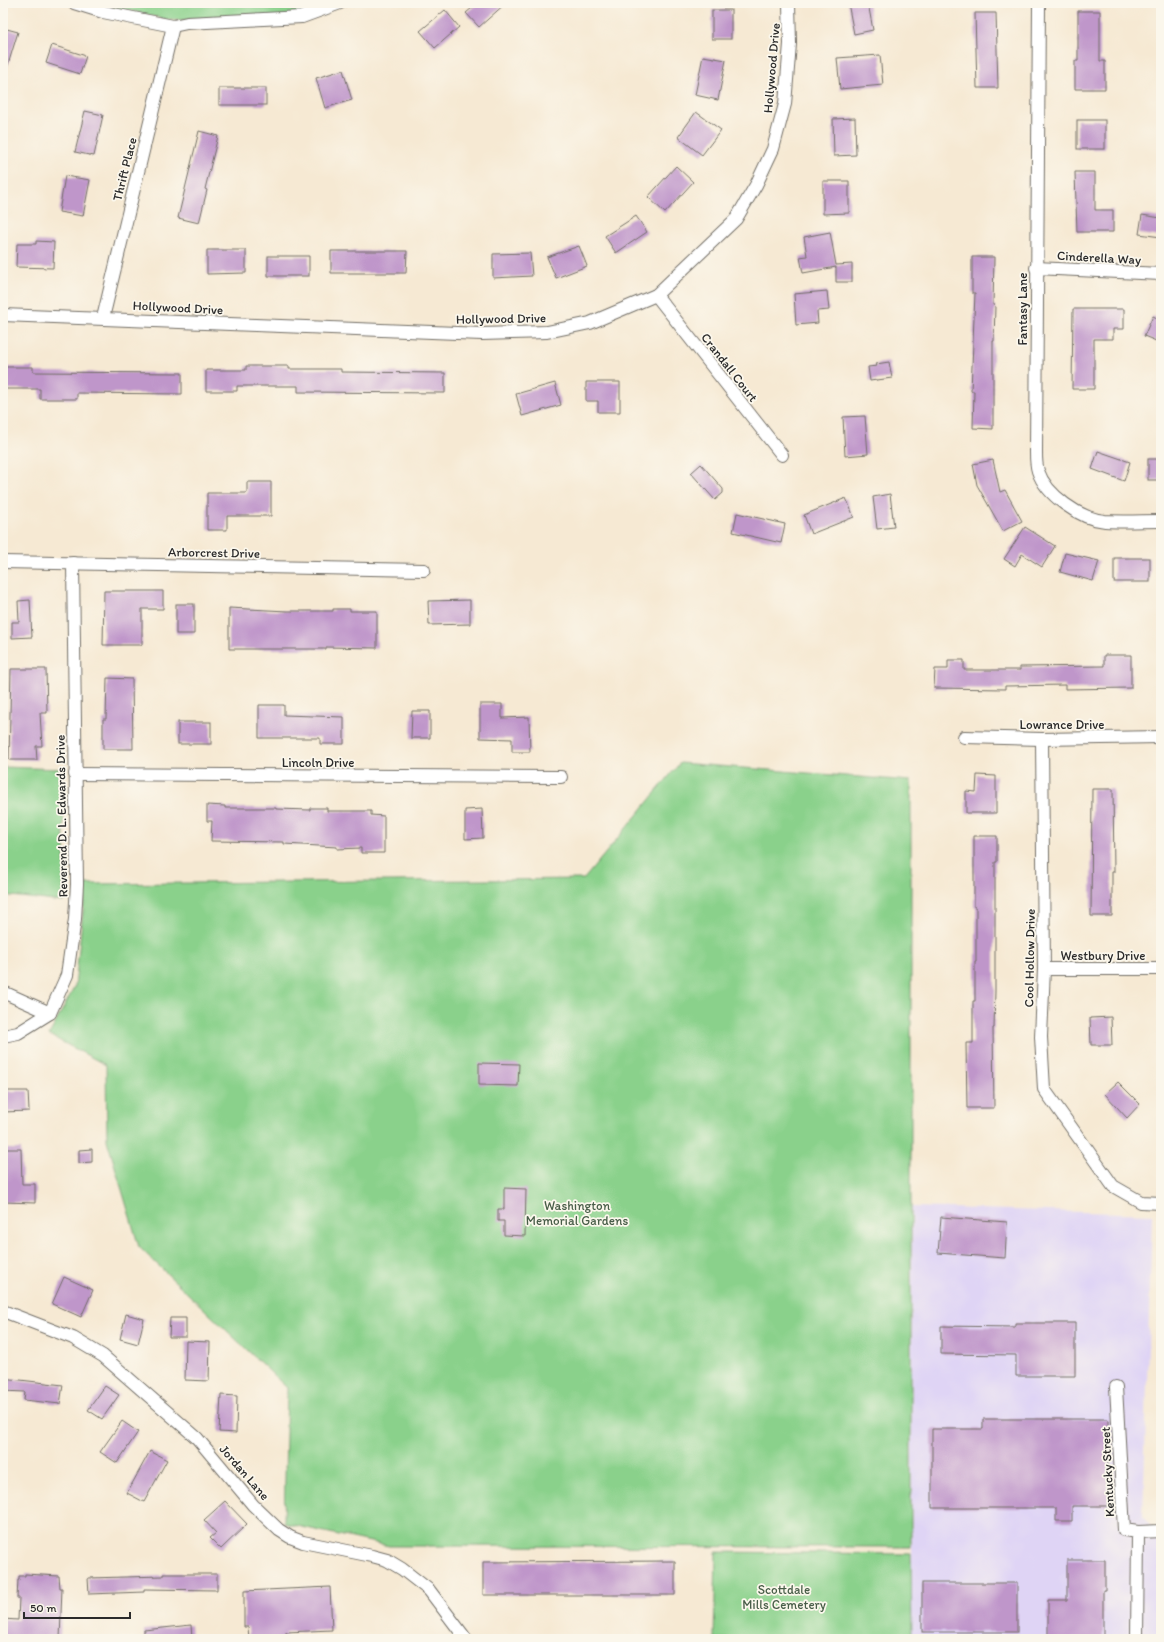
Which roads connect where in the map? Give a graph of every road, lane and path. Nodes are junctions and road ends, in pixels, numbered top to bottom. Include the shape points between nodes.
1 (74, 3) edge
2 (340, 3) edge
3 (790, 3) edge
4 (1038, 3) edge
5 (173, 26) junction
6 (1036, 268) junction
7 (1161, 274) edge
8 (656, 295) junction
9 (3, 315) edge
10 (103, 318) junction
11 (782, 455) dead end
12 (1161, 521) edge
13 (3, 562) edge
14 (73, 563) junction
15 (424, 570) dead end
16 (964, 737) dead end
17 (1161, 737) edge
18 (1042, 739) junction
19 (75, 774) junction
20 (561, 777) dead end
21 (1044, 969) junction
22 (1161, 969) edge
23 (3, 992) edge
24 (50, 1013) junction
25 (3, 1036) edge
26 (1161, 1203) edge
27 (3, 1311) edge
28 (1116, 1387) dead end
29 (1161, 1531) edge
30 (1138, 1532) junction
31 (466, 1639) edge
32 (1137, 1639) edge

1 - 5 street via 102,12
2 - 5 street via 302,17 187,23
3 - 8 street, Hollywood Drive via 790,44 785,104 773,149 736,219
4 - 6 street, Fantasy Lane
5 - 10 street, Thrift Place
6 - 7 street, Cinderella Way
6 - 12 street, Fantasy Lane via 1038,471 1048,489 1083,515 1104,521
8 - 10 street, Hollywood Drive via 590,323 547,332 482,334
8 - 11 street, Crandall Court
9 - 10 street, Hollywood Drive
13 - 14 street, Arborcrest Drive
14 - 15 street, Arborcrest Drive
14 - 19 street, Reverend D. L. Edwards Drive
16 - 18 street, Lowrance Drive
17 - 18 street, Lowrance Drive
18 - 21 street, Cool Hollow Drive
19 - 20 street, Lincoln Drive
19 - 24 street, Reverend D. L. Edwards Drive via 75,919 66,975
21 - 22 street, Westbury Drive
21 - 26 street, Cool Hollow Drive via 1041,1037 1044,1089 1113,1186 1141,1202
23 - 24 street
24 - 25 street via 18,1032
27 - 31 street, Jordan Lane via 73,1338 103,1356 197,1438 253,1505 279,1530 304,1542 387,1560 429,1590
28 - 30 street, Kentucky Street via 1124,1530
29 - 30 street
30 - 32 street

